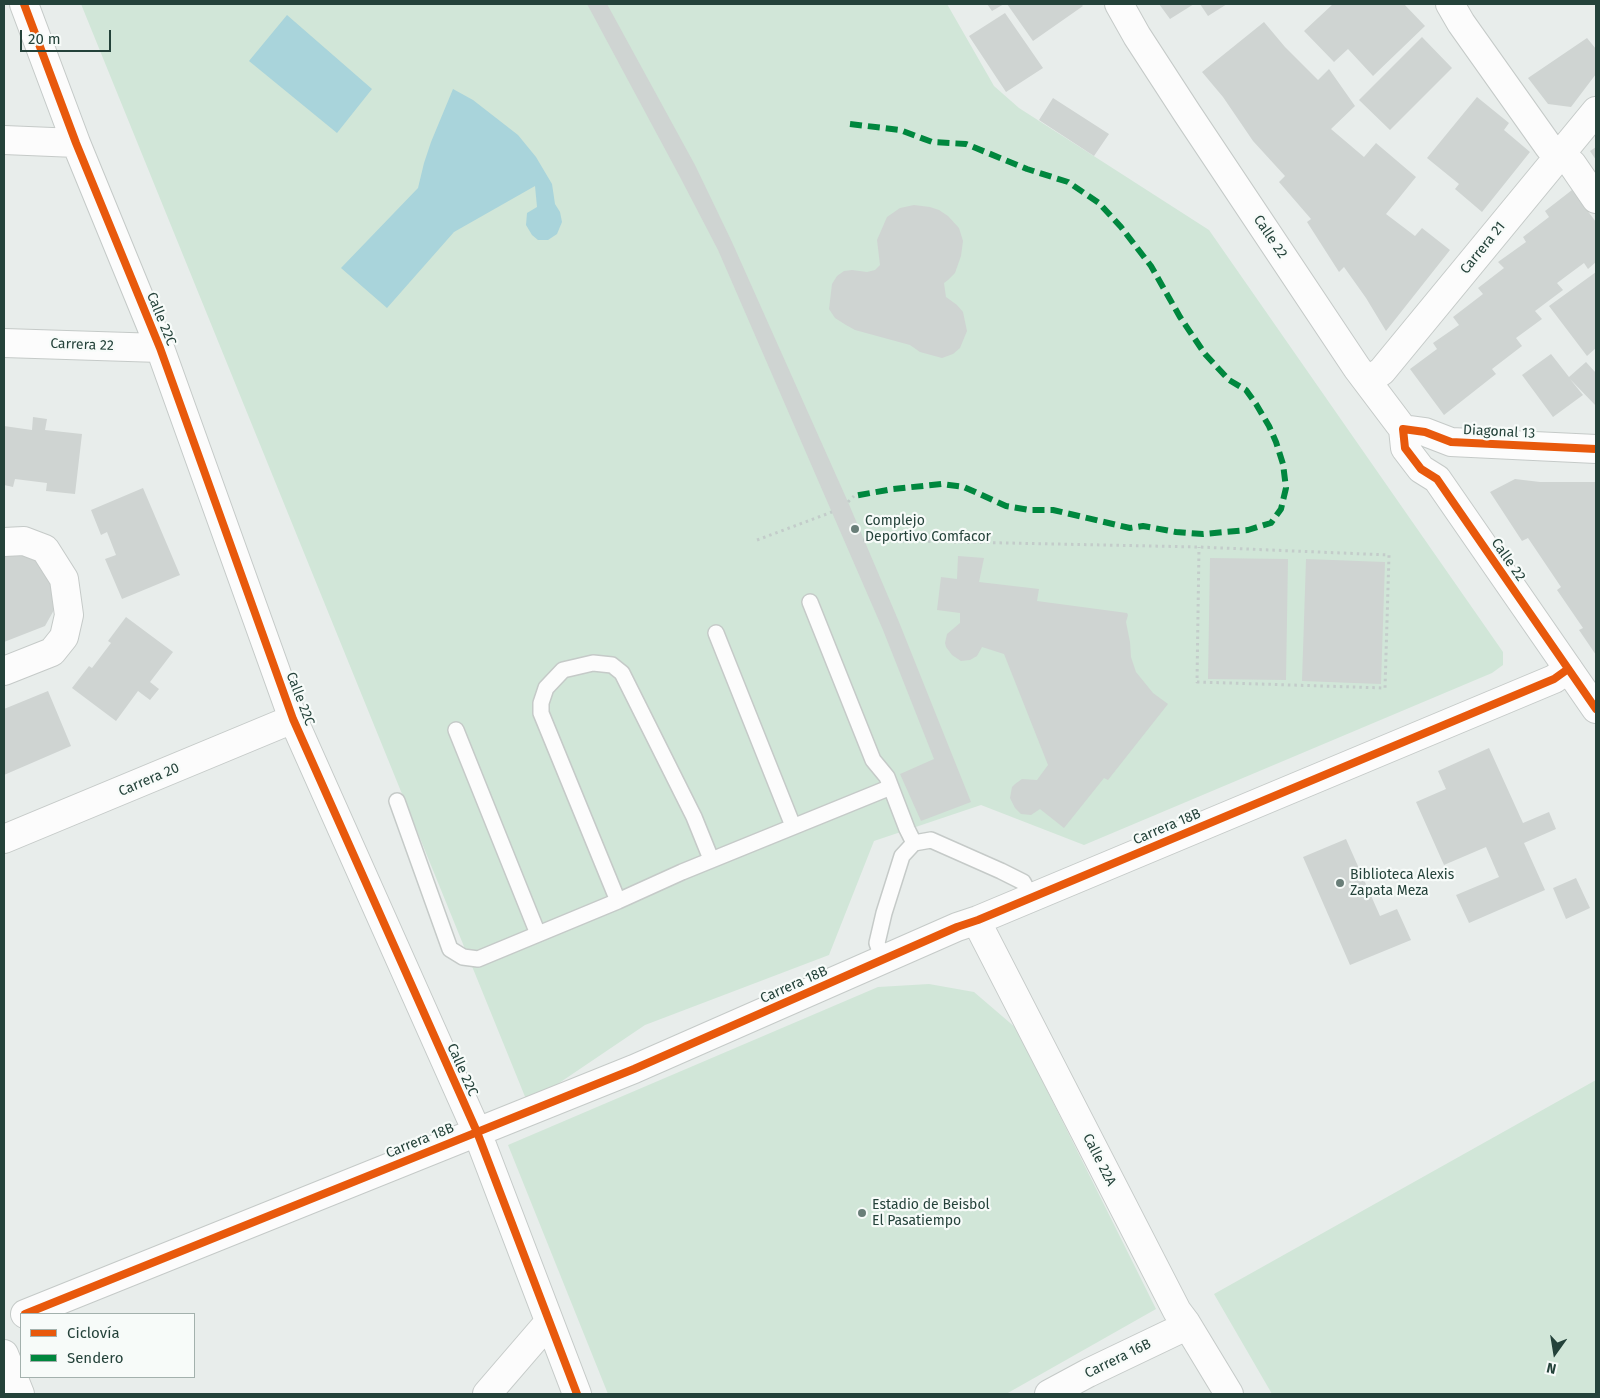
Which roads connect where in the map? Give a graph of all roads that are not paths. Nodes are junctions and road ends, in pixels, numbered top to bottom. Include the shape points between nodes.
1 (24, 4) edge
2 (1119, 4) edge
3 (1450, 4) edge
4 (1596, 111) edge
5 (4, 140) edge
6 (76, 143) junction
7 (1560, 155) junction
8 (1596, 199) edge
9 (4, 343) edge
10 (160, 348) junction
11 (1368, 381) junction
12 (1403, 429) junction
13 (1451, 442) junction
14 (1596, 449) edge
15 (1437, 479) junction
16 (4, 542) edge
17 (810, 602) dead end
18 (716, 633) dead end
19 (1568, 668) junction
20 (4, 671) edge
21 (1596, 709) edge
22 (293, 720) junction
23 (456, 730) dead end
24 (891, 787) junction
25 (397, 801) dead end
26 (793, 826) junction
27 (4, 840) edge
28 (914, 843) junction
29 (711, 859) junction
30 (1031, 898) junction
31 (618, 901) junction
32 (978, 920) junction
33 (538, 934) junction
34 (883, 960) junction
35 (477, 1132) junction
36 (28, 1313) edge
37 (20, 1316) edge
38 (549, 1322) junction
39 (4, 1323) edge
40 (1186, 1323) junction
41 (4, 1354) edge
42 (20, 1394) edge
43 (487, 1394) edge
44 (576, 1394) edge
45 (1049, 1394) edge
46 (1229, 1394) edge

1 - 6 street, Calle 22C
2 - 11 street, Calle 22 via 1187,113
3 - 7 street via 1549,147
4 - 7 street, Carrera 21
5 - 6 street
6 - 10 street, Calle 22C
7 - 8 street via 1572,164
7 - 11 street, Carrera 21 via 1382,371
9 - 10 street, Carrera 22
10 - 22 street, Calle 22C
11 - 12 street, Calle 22
12 - 13 street, Diagonal 13 via 1425,432
12 - 15 street, Calle 22 via 1405,448 1421,470
13 - 14 street, Diagonal 13
13 - 15 street
15 - 19 street, Calle 22
16 - 20 street via 24,541 45,549 64,579 70,615 64,637 52,652
17 - 24 lane via 873,760 887,776
18 - 26 lane
19 - 21 street, Calle 22
19 - 30 street, Carrera 18B via 1554,679
22 - 27 street, Carrera 20
22 - 35 street, Calle 22C
23 - 33 lane
24 - 26 lane
24 - 28 lane
25 - 33 lane via 450,949 463,957 478,959
26 - 29 lane
28 - 30 lane via 931,840 1023,882
28 - 34 lane via 902,856 884,912 876,943
29 - 31 lane
29 - 31 lane via 694,817 622,673 612,665 593,663 563,670 546,688 541,713
30 - 32 street, Carrera 18B
31 - 33 lane
32 - 34 street, Carrera 18B
32 - 40 street, Calle 22A via 1176,1311
34 - 35 street, Carrera 18B via 634,1069
35 - 36 street, Carrera 18B
35 - 38 street, Calle 22C
37 - 39 street, Carrera 18B
38 - 43 street
38 - 44 street, Calle 22C
40 - 45 street, Carrera 16B via 1178,1330
40 - 46 street, Calle 22A
41 - 42 street

